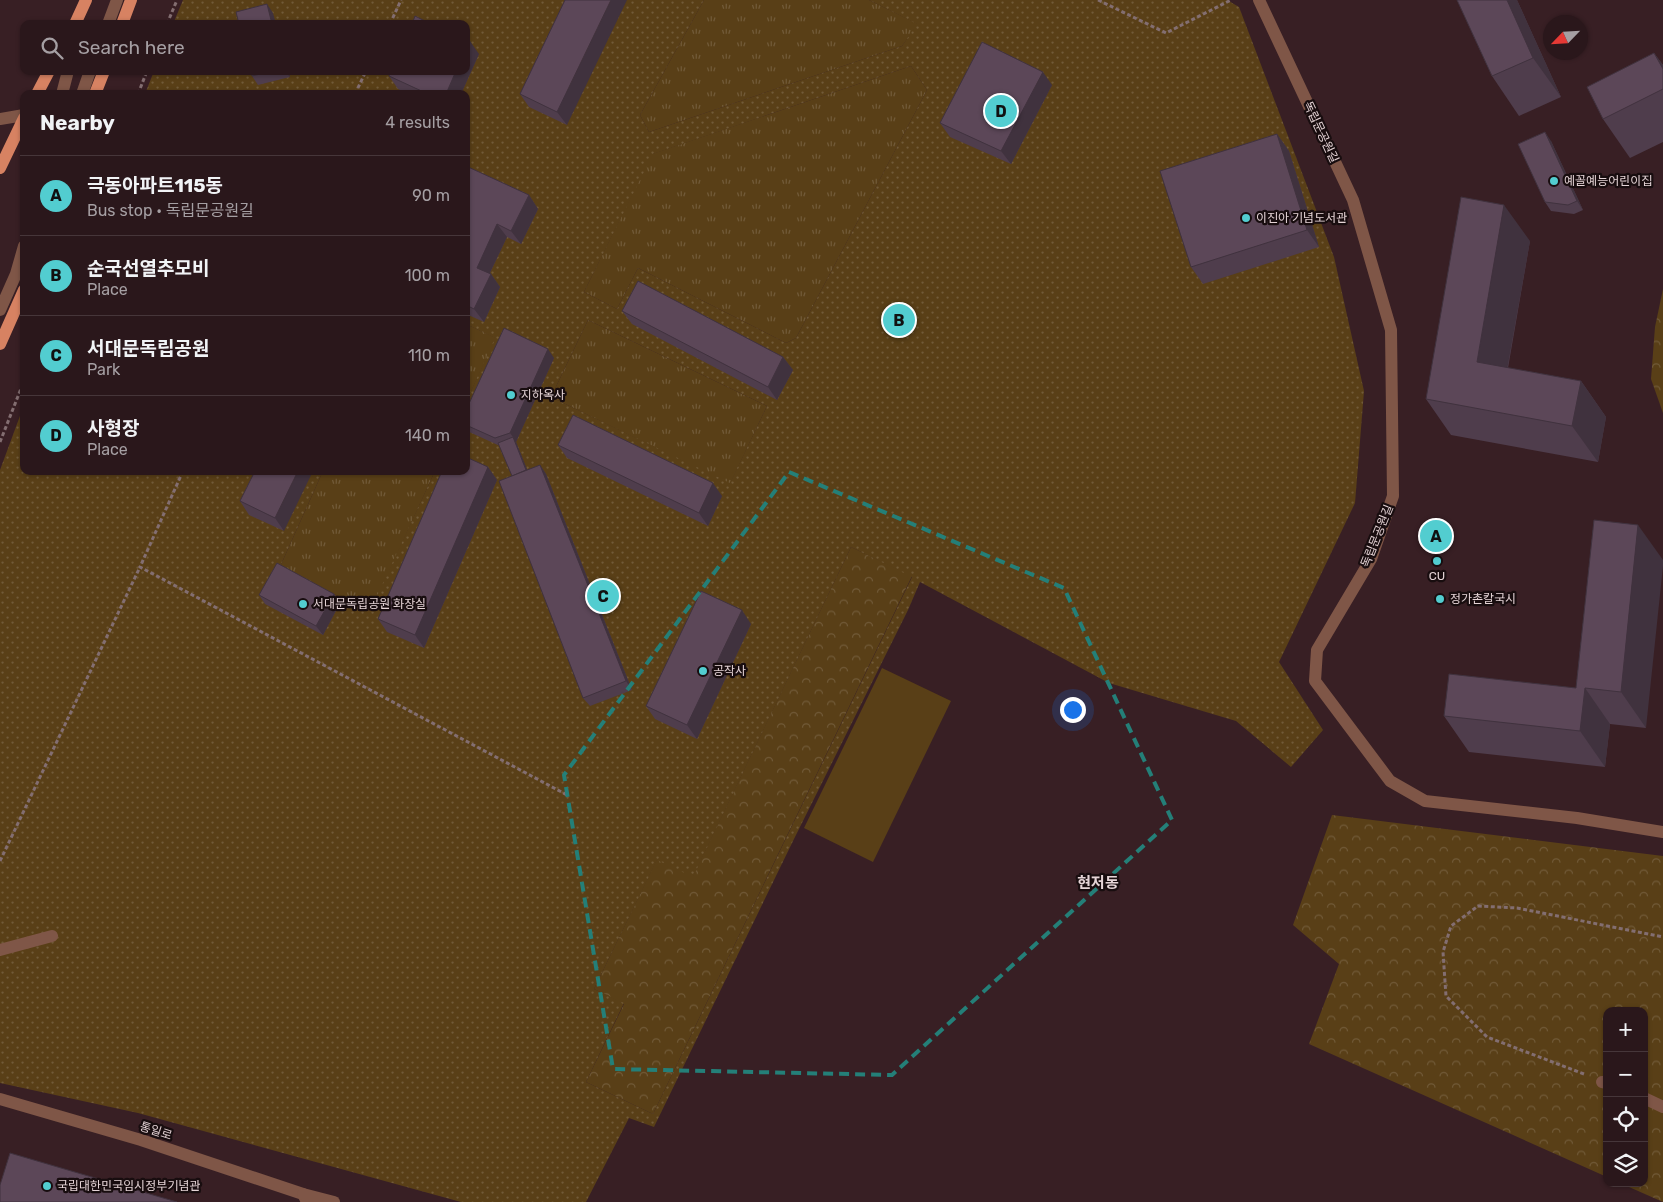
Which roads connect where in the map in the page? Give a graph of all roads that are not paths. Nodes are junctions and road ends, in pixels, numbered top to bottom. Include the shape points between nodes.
1 (117, 0) edge
2 (131, 0) edge
3 (1259, 0) edge
4 (85, 4) edge
5 (77, 20) edge
6 (80, 20) edge
7 (110, 20) edge
8 (124, 20) edge
9 (47, 75) edge
10 (67, 75) edge
11 (89, 75) edge
12 (102, 75) edge
13 (39, 90) edge
14 (63, 90) edge
15 (83, 90) edge
16 (97, 90) edge
17 (20, 116) edge
18 (0, 119) edge
19 (20, 125) edge
20 (0, 168) edge
21 (20, 260) edge
22 (20, 299) edge
23 (0, 310) edge
24 (0, 344) edge
25 (1663, 832) edge
26 (52, 936) dead end
27 (0, 950) edge
28 (0, 1099) edge
29 (1648, 1100) edge
30 (1663, 1107) edge
31 (305, 1198) edge
32 (334, 1202) edge

1 - 7 street
2 - 8 main road
3 - 25 street, 독립문공원길 via 1353,200 1391,330 1393,496 1371,559 1317,650 1315,681 1390,781 1425,801 1577,818
4 - 5 main road
4 - 6 street
9 - 13 main road
10 - 14 street
11 - 15 street
12 - 16 main road
17 - 18 street
19 - 20 main road
21 - 23 street
22 - 24 main road
26 - 27 street
28 - 31 street, 통일로 via 141,1140
29 - 30 street
31 - 32 street, 통일로

